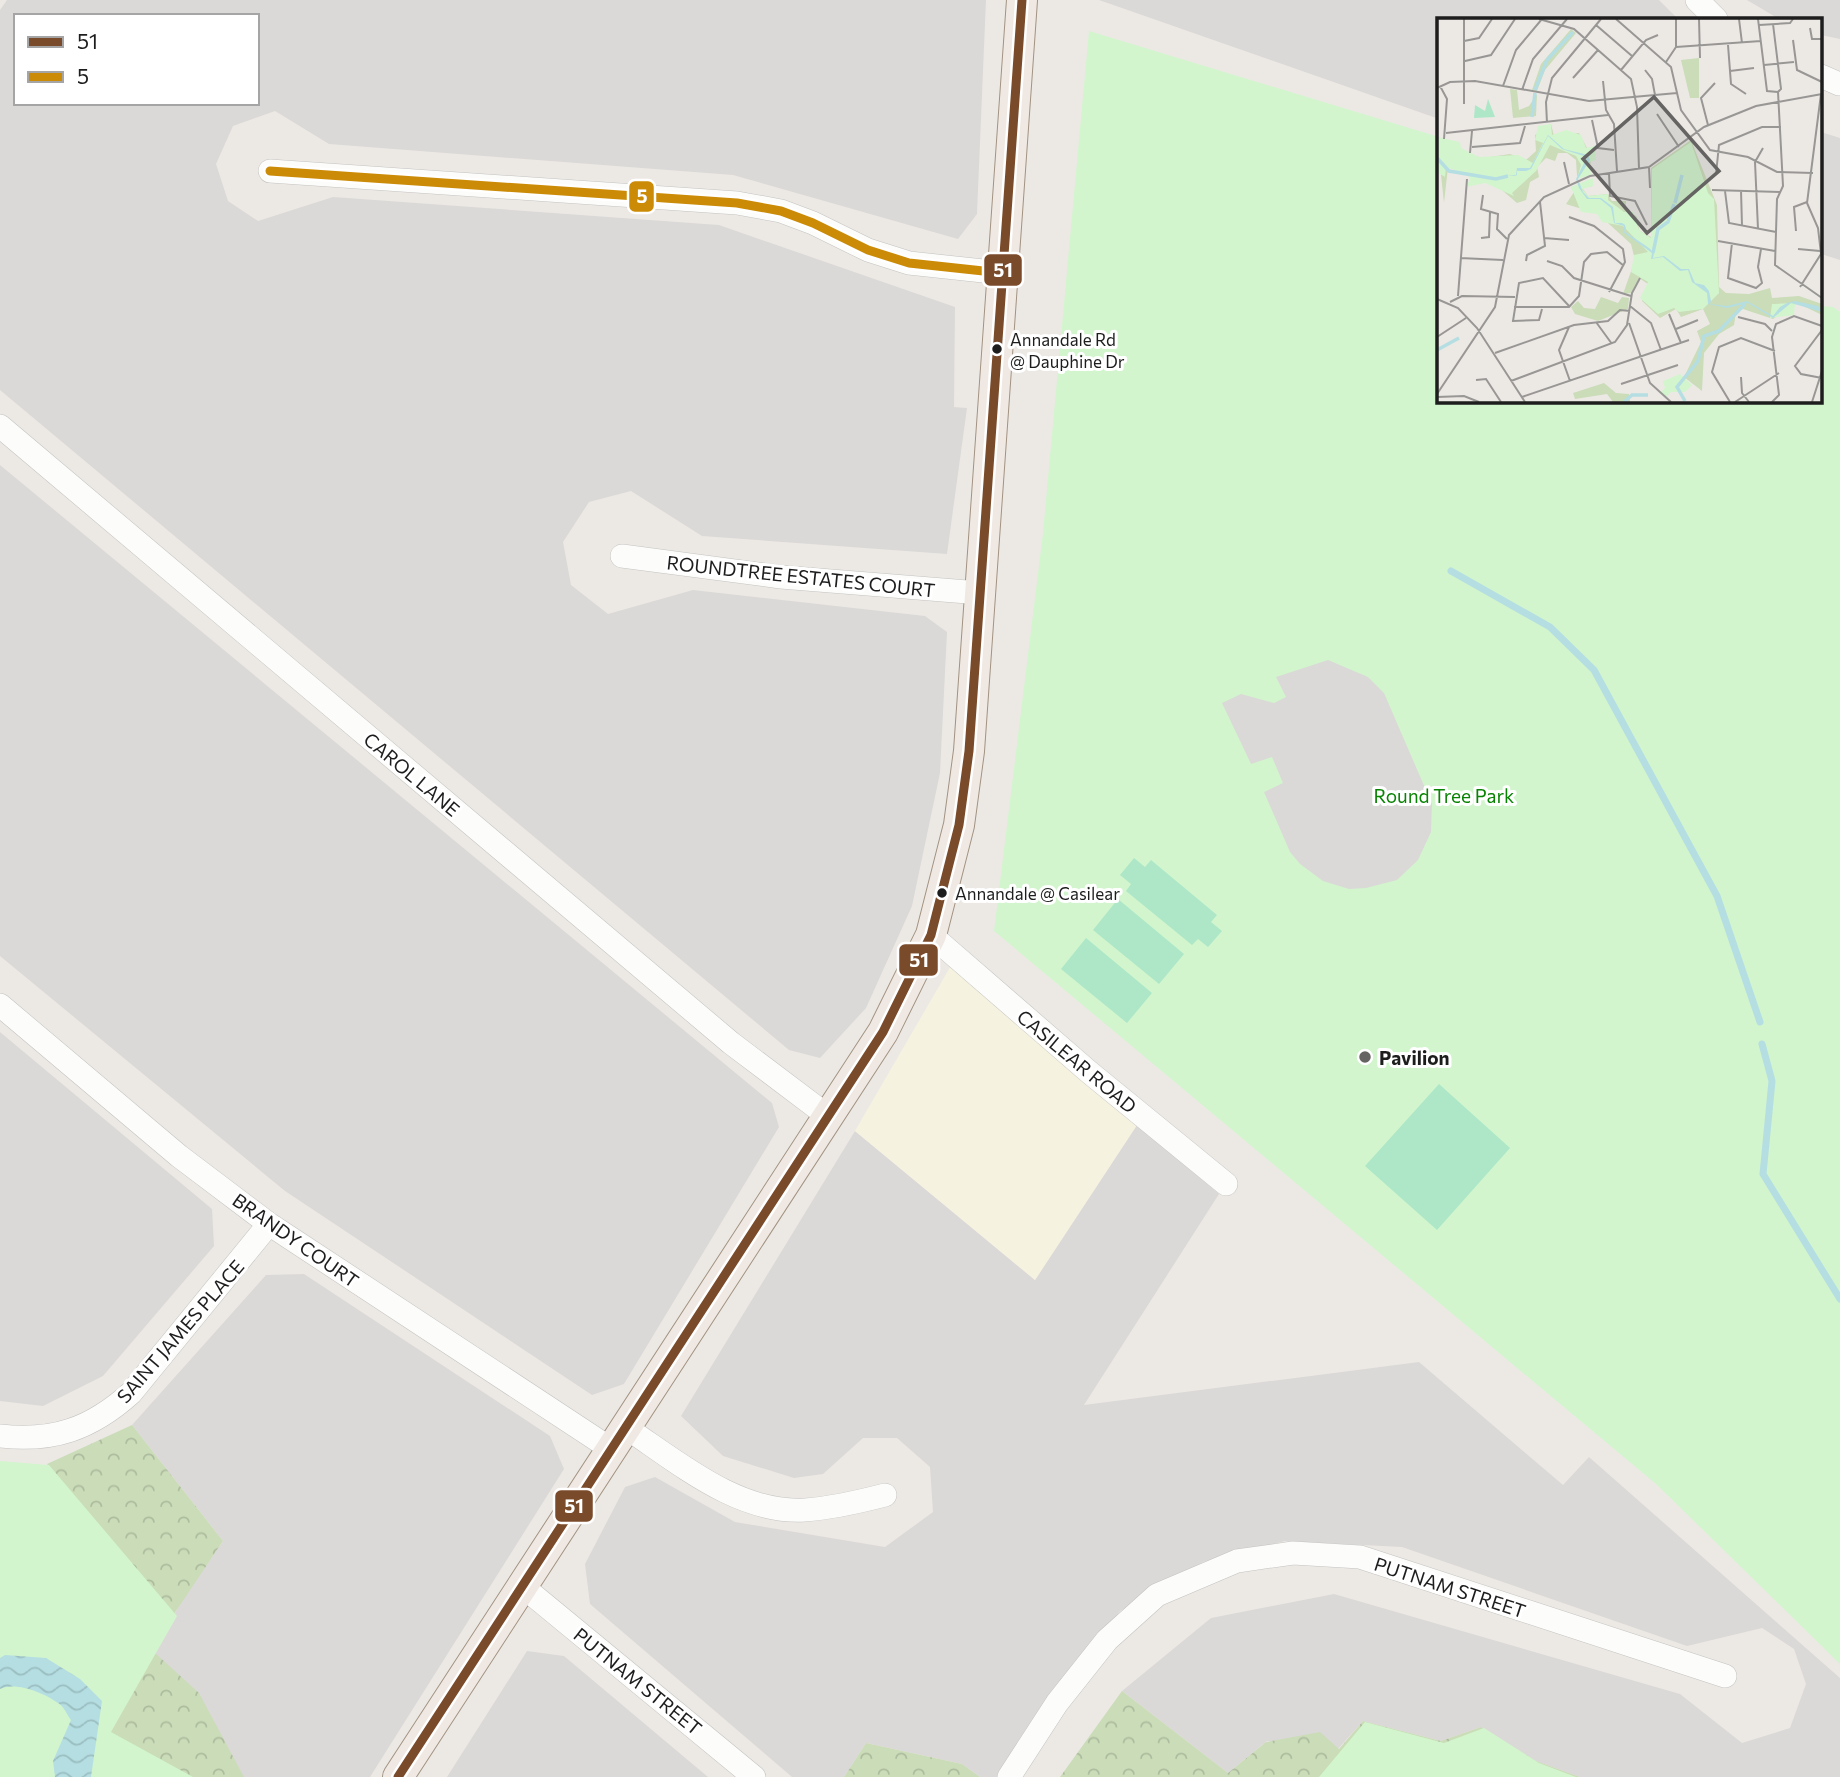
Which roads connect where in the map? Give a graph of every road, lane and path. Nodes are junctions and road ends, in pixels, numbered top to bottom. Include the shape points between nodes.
1 (1022, 0) edge
2 (1697, 0) edge
3 (1715, 18) edge
4 (270, 171) dead end
5 (1002, 273) junction
6 (0, 426) edge
7 (621, 556) dead end
8 (980, 593) junction
9 (931, 935) junction
10 (0, 1005) edge
11 (829, 1117) junction
12 (1226, 1184) dead end
13 (270, 1224) junction
14 (0, 1436) edge
15 (618, 1438) junction
16 (885, 1495) dead end
17 (521, 1585) junction
18 (1725, 1676) dead end
19 (398, 1777) edge
20 (754, 1777) edge
21 (1009, 1777) edge

1 - 5 main road
2 - 3 street
4 - 5 street via 737,203 781,211 909,263
5 - 8 main road
6 - 11 street, CAROL LANE via 714,1028
7 - 8 street, ROUNDTREE ESTATES COURT via 781,577
8 - 9 main road via 959,825
9 - 11 main road via 883,1032
9 - 12 street, CASILEAR ROAD
10 - 13 street, BRANDY COURT via 179,1156
11 - 15 main road
13 - 14 street, SAINT JAMES PLACE via 110,1413 59,1436
13 - 15 street, BRANDY COURT
15 - 16 street, BRANDY COURT via 739,1497 768,1506 802,1510 844,1506
15 - 17 main road
17 - 19 main road
17 - 20 street, PUTNAM STREET
18 - 21 street, PUTNAM STREET via 1360,1558 1293,1553 1237,1561 1157,1595 1107,1640 1056,1703

